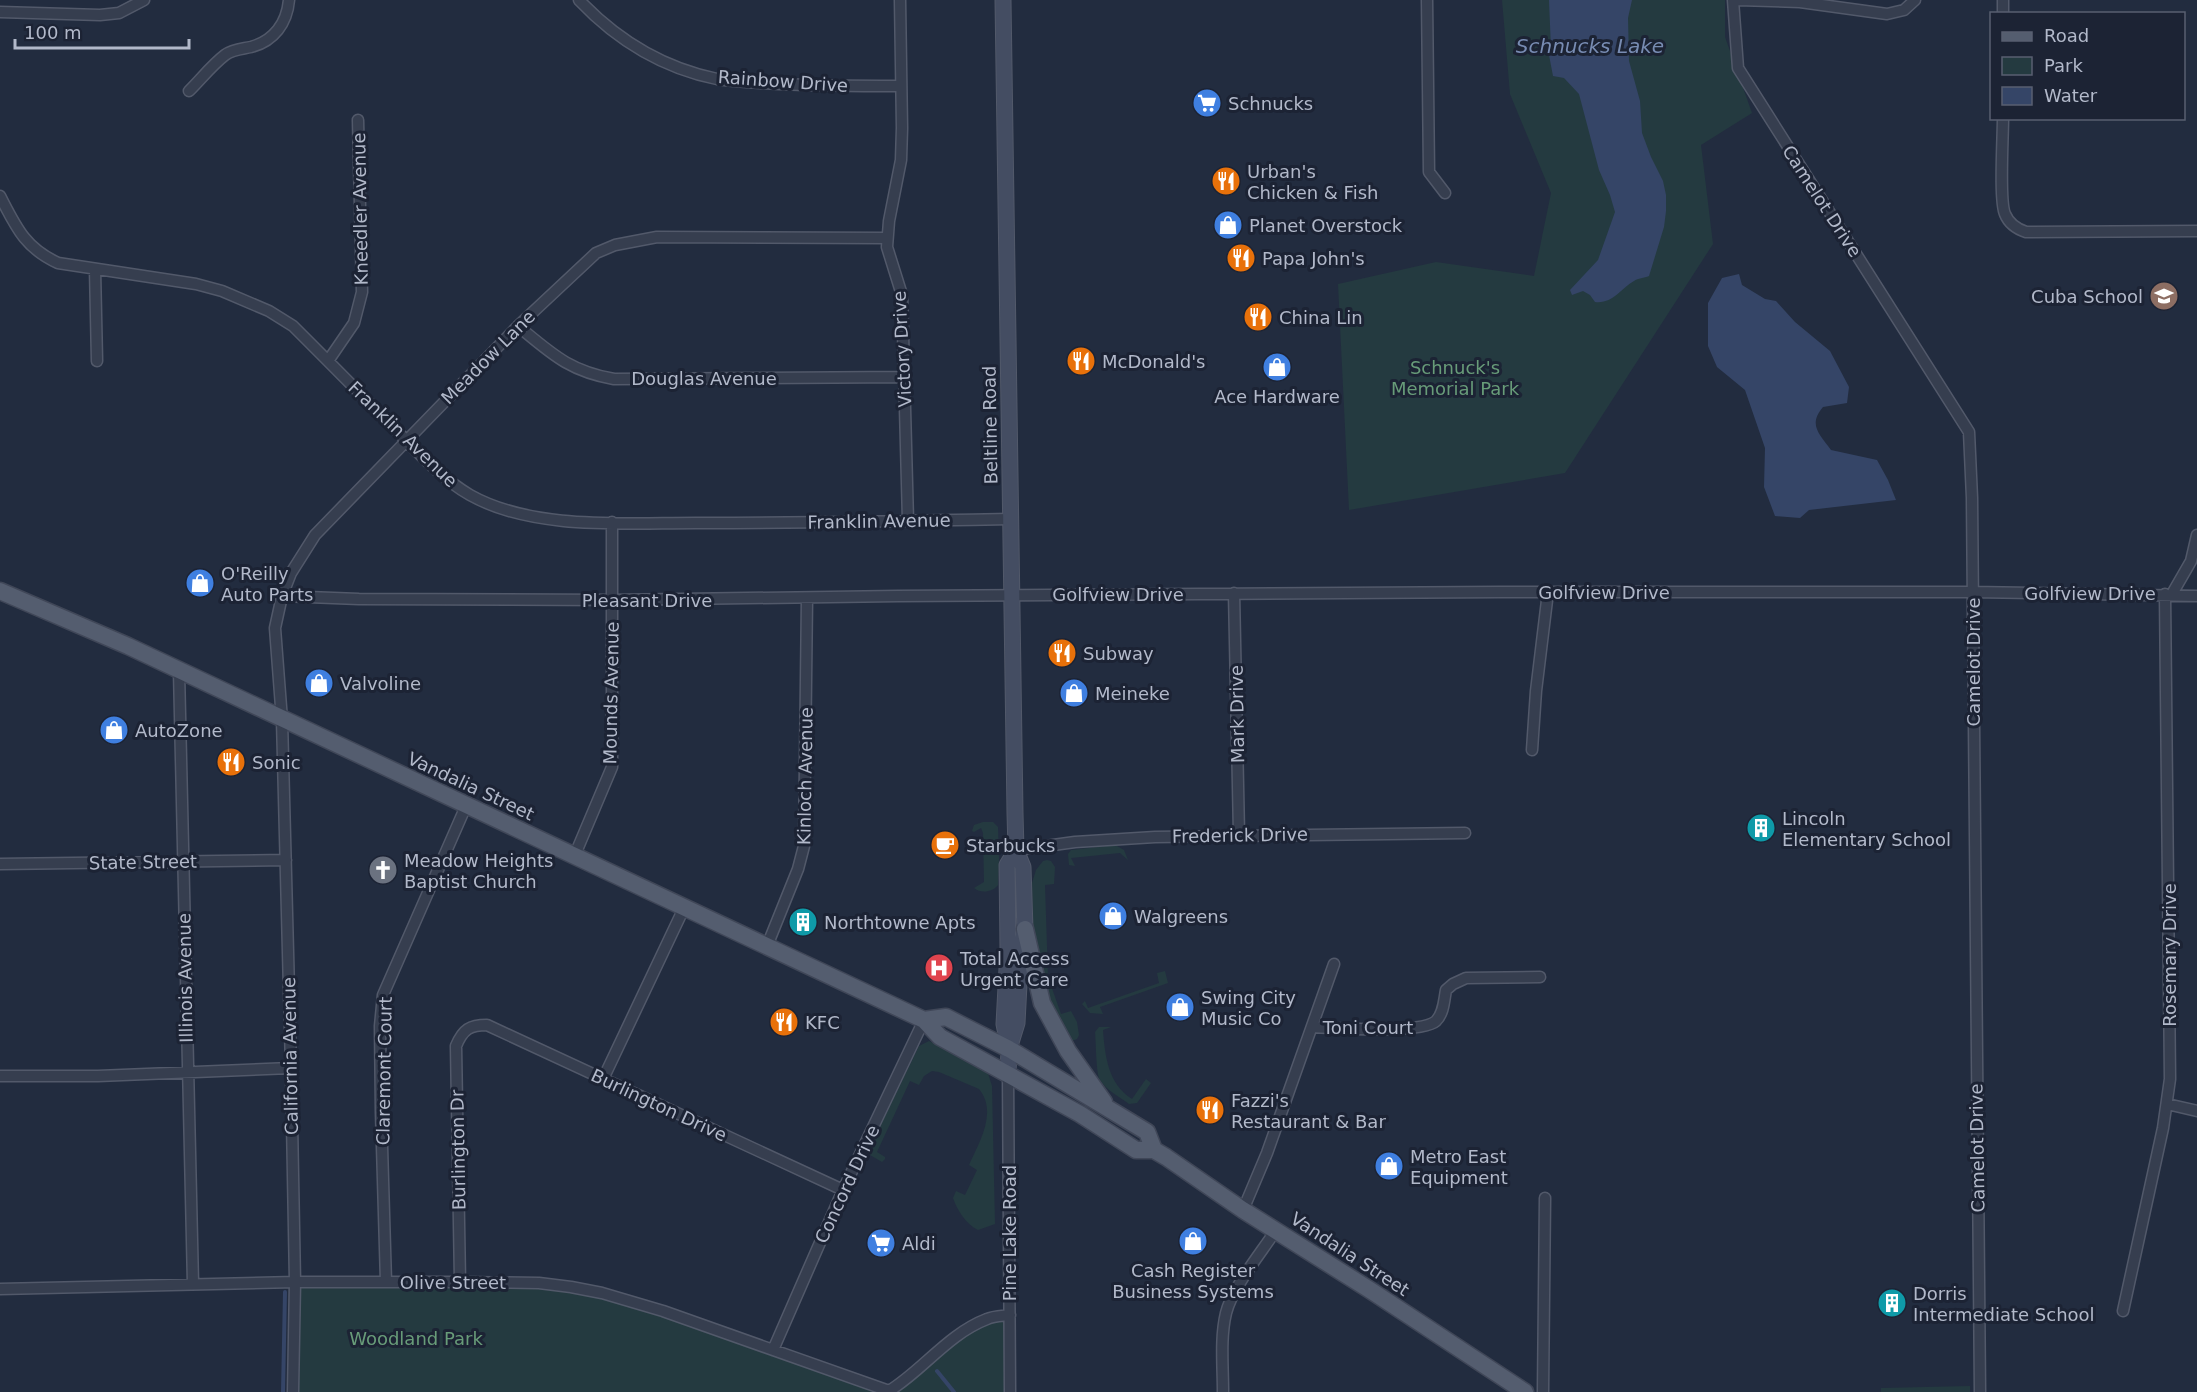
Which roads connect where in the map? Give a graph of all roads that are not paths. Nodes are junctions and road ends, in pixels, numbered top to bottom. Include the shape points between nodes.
1 (144, 0) edge
2 (288, 0) edge
3 (579, 0) edge
4 (900, 0) edge
5 (1003, 0) edge
6 (1427, 0) edge
7 (1733, 0) edge
8 (1738, 0) edge
9 (1915, 0) edge
10 (0, 12) edge
11 (902, 86) junction
12 (189, 91) dead end
13 (358, 120) dead end
14 (2003, 120) edge
15 (1445, 193) dead end
16 (0, 196) edge
17 (2197, 231) edge
18 (887, 238) junction
19 (95, 269) junction
20 (518, 326) junction
21 (97, 361) dead end
22 (328, 361) junction
23 (906, 377) junction
24 (406, 440) junction
25 (1010, 519) junction
26 (908, 521) junction
27 (612, 522) junction
28 (2197, 535) edge
29 (0, 591) edge
30 (1548, 592) junction
31 (1972, 592) junction
32 (1234, 593) junction
33 (2168, 594) junction
34 (1011, 595) junction
35 (282, 596) junction
36 (2197, 596) edge
37 (807, 598) junction
38 (612, 600) junction
39 (179, 671) junction
40 (282, 720) junction
41 (1532, 750) dead end
42 (466, 806) junction
43 (1465, 833) dead end
44 (1239, 834) junction
45 (1016, 850) junction
46 (574, 857) junction
47 (285, 860) junction
48 (183, 861) junction
49 (0, 864) edge
50 (684, 908) junction
51 (1025, 929) junction
52 (767, 946) junction
53 (1334, 964) dead end
54 (1540, 977) dead end
55 (924, 1020) junction
56 (473, 1025) joint
57 (1313, 1027) junction
58 (1009, 1049) junction
59 (291, 1068) junction
60 (187, 1074) junction
61 (1008, 1074) junction
62 (0, 1076) edge
63 (603, 1079) junction
64 (2167, 1104) junction
65 (1108, 1108) junction
66 (2197, 1111) edge
67 (1154, 1150) junction
68 (843, 1190) junction
69 (1545, 1198) dead end
70 (1243, 1210) junction
71 (1276, 1230) junction
72 (295, 1282) junction
73 (386, 1282) junction
74 (460, 1282) junction
75 (192, 1284) junction
76 (0, 1289) edge
77 (2123, 1311) dead end
78 (1010, 1316) junction
79 (773, 1350) junction
80 (889, 1391) edge
81 (293, 1392) edge
82 (1011, 1392) edge
83 (1223, 1392) edge
84 (1525, 1392) edge
85 (1543, 1392) edge
86 (1980, 1392) edge

1 - 10 street via 119,13 100,15
2 - 12 street via 284,22 271,38 226,54
3 - 11 street, Rainbow Drive via 636,47 707,76 840,87
4 - 11 street, Victory Drive
5 - 25 main road, Beltline Road
6 - 15 street via 1429,172
7 - 31 street, Camelot Drive via 1738,68 1969,432
8 - 9 street via 1800,2 1887,14 1904,10
11 - 18 street, Victory Drive via 901,160
13 - 22 street, Kneedler Avenue via 362,292 354,323
14 - 17 street via 2002,204 2012,224 2026,232
16 - 19 street, Franklin Avenue via 21,236 44,257
18 - 20 street, Meadow Lane via 638,239 596,253
18 - 23 street, Victory Drive via 902,295
19 - 21 street
19 - 22 street, Franklin Avenue via 199,285 244,299 293,326
20 - 23 street, Douglas Avenue via 560,361 614,378
20 - 24 street, Meadow Lane
22 - 24 street, Franklin Avenue
23 - 26 street, Victory Drive
24 - 27 street, Franklin Avenue via 453,484 495,507 545,520
24 - 35 street, Meadow Lane via 315,535 291,573
25 - 26 street, Franklin Avenue
25 - 34 main road, Beltline Road
26 - 27 street, Franklin Avenue
27 - 38 street, Mounds Avenue
28 - 33 street via 2191,561
29 - 39 main road, Vandalia Street
30 - 31 street, Golfview Drive
30 - 32 street, Golfview Drive
30 - 41 street
31 - 33 street, Golfview Drive
31 - 86 street, Camelot Drive
32 - 34 street, Golfview Drive
32 - 44 street, Mark Drive
33 - 36 street, Golfview Drive
33 - 64 street, Rosemary Drive
34 - 37 street, Pleasant Drive
34 - 45 main road, Beltline Road
35 - 38 street, Pleasant Drive
35 - 40 street, Meadow Lane via 275,628
37 - 38 street, Pleasant Drive
37 - 52 street, Kinloch Avenue via 804,846
38 - 46 street, Mounds Avenue via 612,767
39 - 40 main road, Vandalia Street
39 - 48 street, Illinois Avenue
40 - 42 main road, Vandalia Street
40 - 47 street, California Avenue
42 - 46 main road, Vandalia Street
42 - 73 street, Claremont Court via 382,995
43 - 44 street, Frederick Drive
44 - 45 street, Frederick Drive via 1075,842
45 - 51 main road, Beltline Road via 1023,867
45 - 58 main road, Beltline Road via 1007,865 1004,1024
46 - 50 main road, Vandalia Street
47 - 48 street, State Street
47 - 59 street, California Avenue
48 - 49 street, State Street
48 - 60 street, Illinois Avenue
50 - 52 main road, Vandalia Street
50 - 63 street
51 - 58 main road, Beltline Road via 1017,1023
51 - 65 main road via 1042,1003 1060,1038
52 - 55 main road, Vandalia Street
53 - 57 street, Toni Court
54 - 57 street, Toni Court via 1462,979 1446,990 1440,1017 1428,1026
55 - 58 main road, Vandalia Street via 946,1017
55 - 61 main road, Vandalia Street via 940,1037
55 - 68 street, Concord Drive
56 - 63 street, Burlington Drive via 487,1025
56 - 74 street, Burlington Dr via 461,1033 456,1046
57 - 70 street, Toni Court
58 - 61 main road, Beltline Road
58 - 65 main road, Vandalia Street
59 - 60 street
59 - 72 street, California Avenue
60 - 62 street
60 - 75 street, Illinois Avenue
61 - 67 main road, Vandalia Street via 1136,1150
61 - 78 street, Pine Lake Road
63 - 68 street, Burlington Drive
64 - 66 street
64 - 77 street, Rosemary Drive
65 - 67 main road, Vandalia Street via 1147,1132
67 - 70 main road, Vandalia Street
68 - 79 street, Concord Drive
69 - 85 street
70 - 71 main road, Vandalia Street
71 - 83 street via 1226,1312
71 - 84 main road, Vandalia Street
72 - 73 street, Olive Street
72 - 75 street, Olive Street
72 - 81 street, California Avenue
73 - 74 street, Olive Street
74 - 79 street, Olive Street via 539,1283 602,1293
75 - 76 street, Olive Street
78 - 80 street via 988,1318 951,1340
78 - 82 street, Pine Lake Road
79 - 80 street, Olive Street

